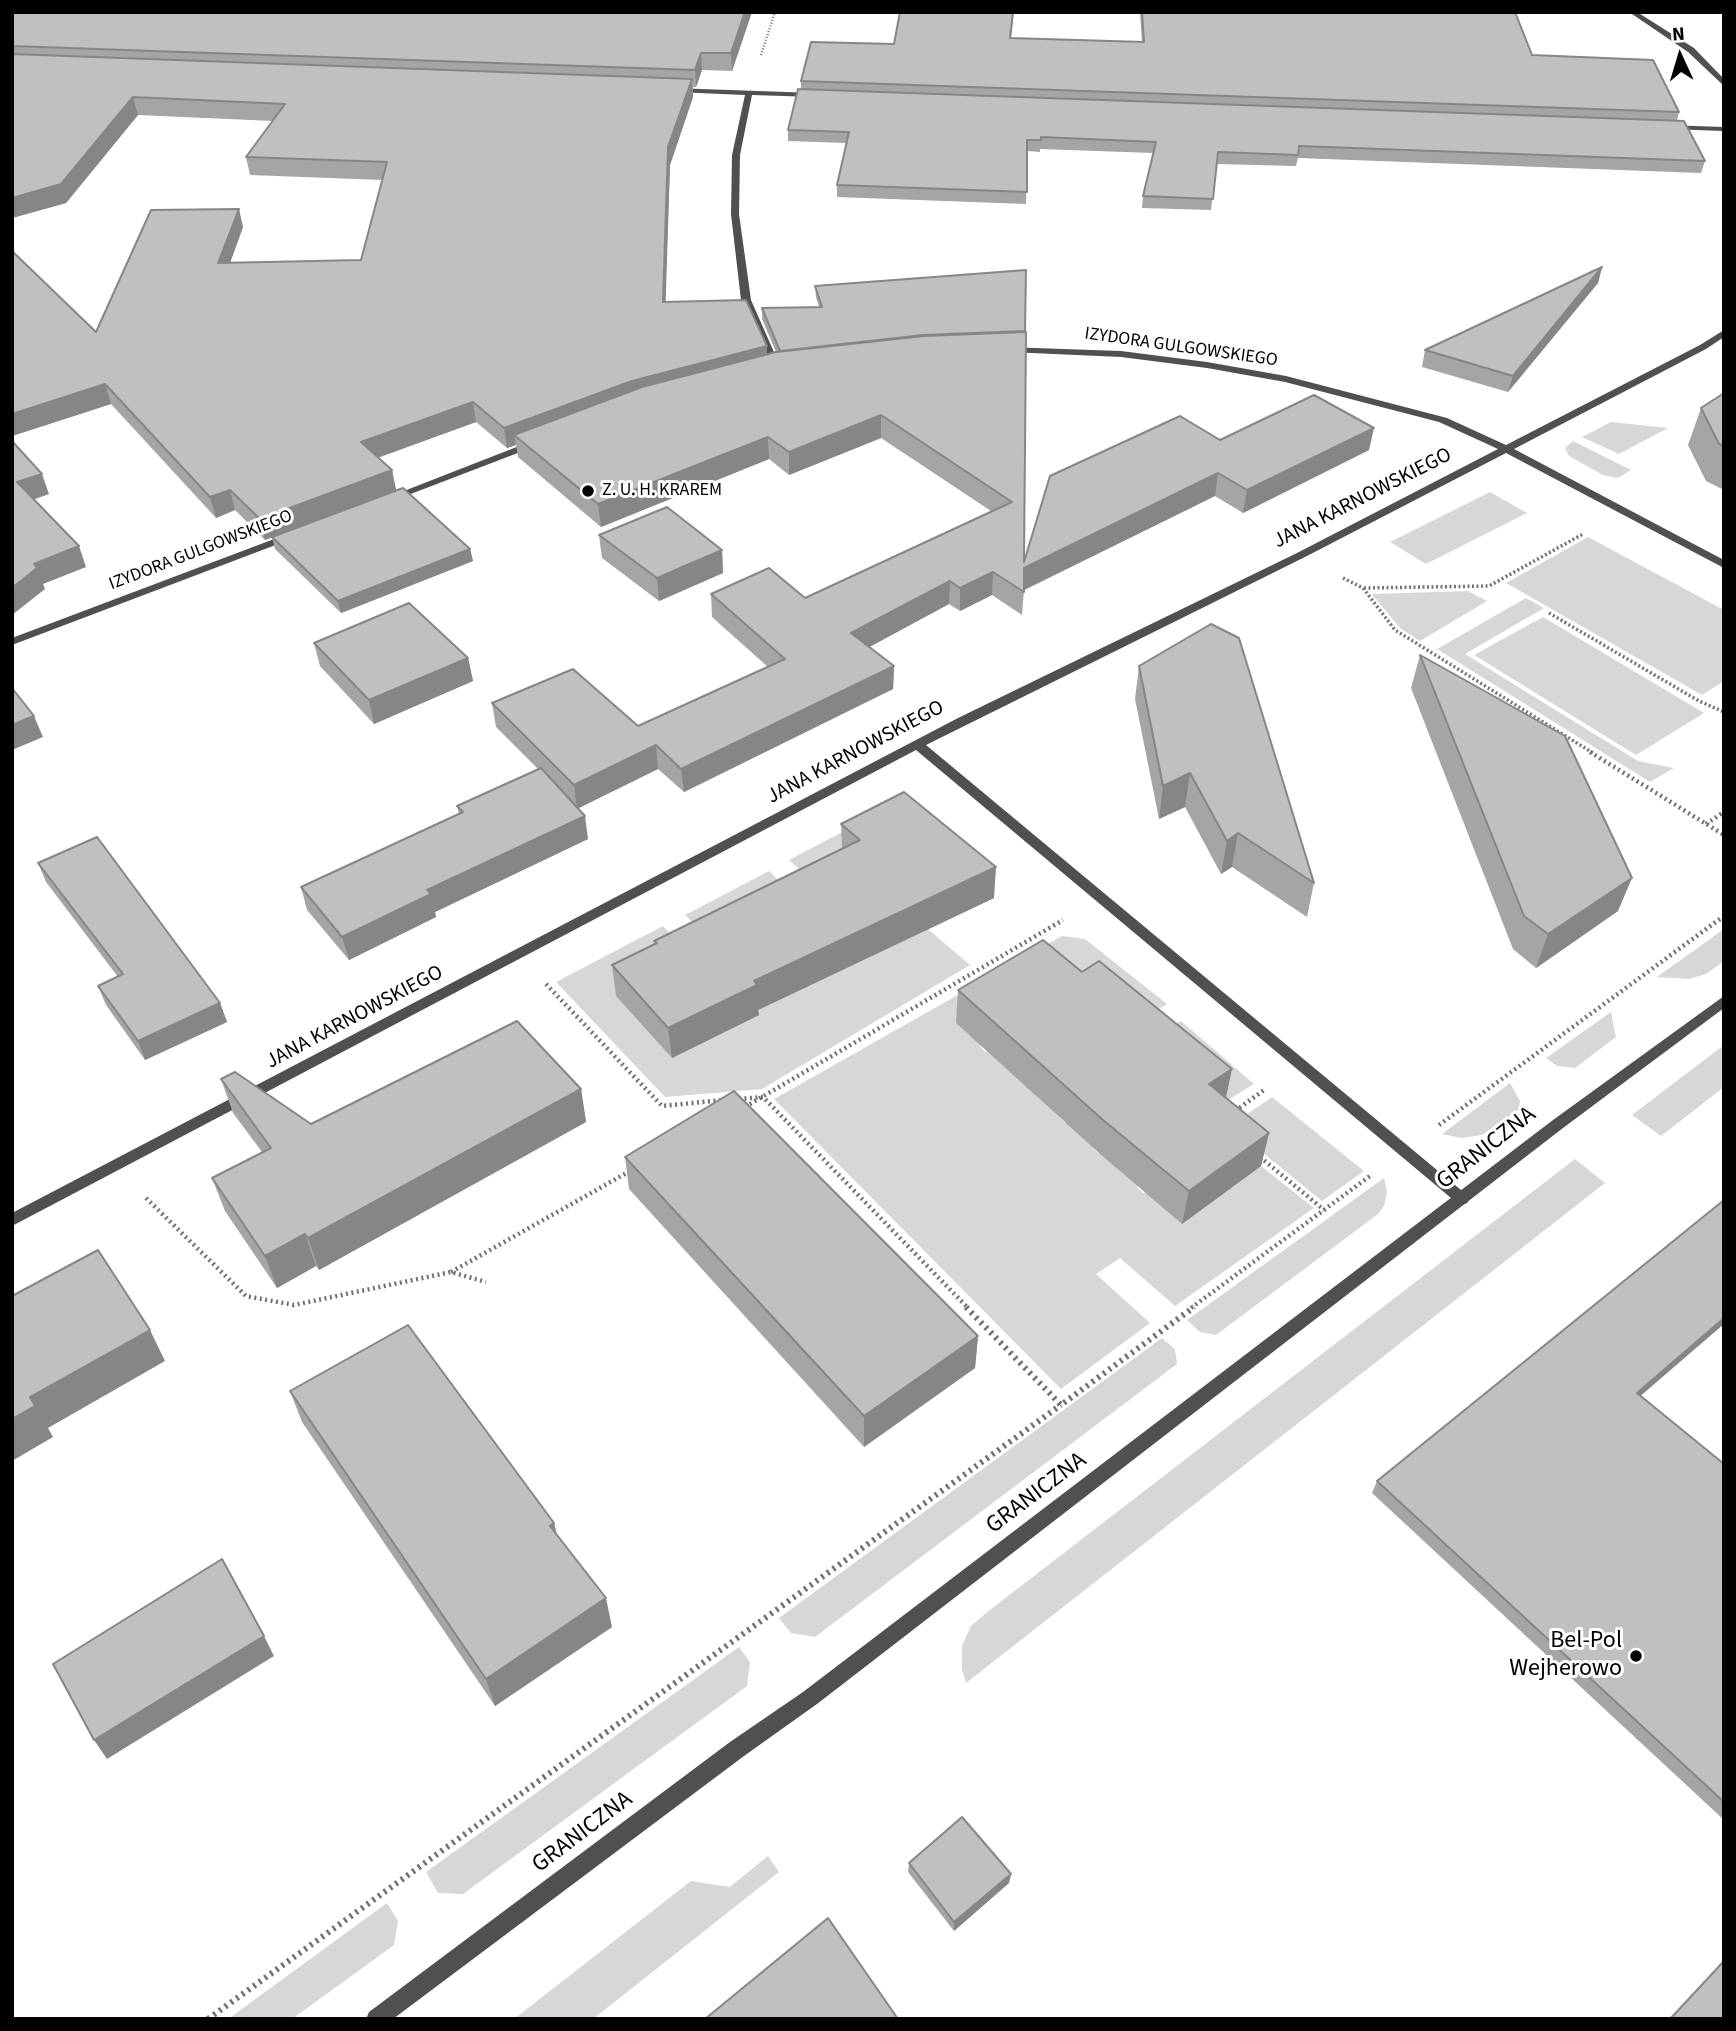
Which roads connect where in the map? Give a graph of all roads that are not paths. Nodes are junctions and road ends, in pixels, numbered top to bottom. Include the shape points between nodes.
1 (1632, 12) edge
2 (1724, 84) edge
3 (667, 90) edge
4 (749, 93) junction
5 (819, 95) edge
6 (1658, 126) edge
7 (1724, 129) edge
8 (1724, 333) edge
9 (998, 349) edge
10 (789, 367) edge
11 (544, 440) edge
12 (1504, 450) junction
13 (377, 503) edge
14 (299, 533) edge
15 (1724, 565) edge
16 (12, 642) edge
17 (918, 745) junction
18 (1724, 1002) edge
19 (1462, 1199) junction
20 (12, 1220) edge
21 (376, 2019) edge

1 - 2 street via 1690,50
3 - 4 street
4 - 5 street
4 - 10 street via 736,155 736,214 746,300 770,370
6 - 7 street
8 - 12 street, JANA KARNOWSKIEGO
9 - 12 street, IZYDORA GULGOWSKIEGO via 1121,354 1286,379 1443,420
11 - 13 street
12 - 15 street, IZYDORA GULGOWSKIEGO
12 - 17 street, JANA KARNOWSKIEGO
14 - 16 street, IZYDORA GULGOWSKIEGO
17 - 19 street
17 - 20 street, JANA KARNOWSKIEGO
18 - 19 street, GRANICZNA
19 - 21 street, GRANICZNA via 830,1682

